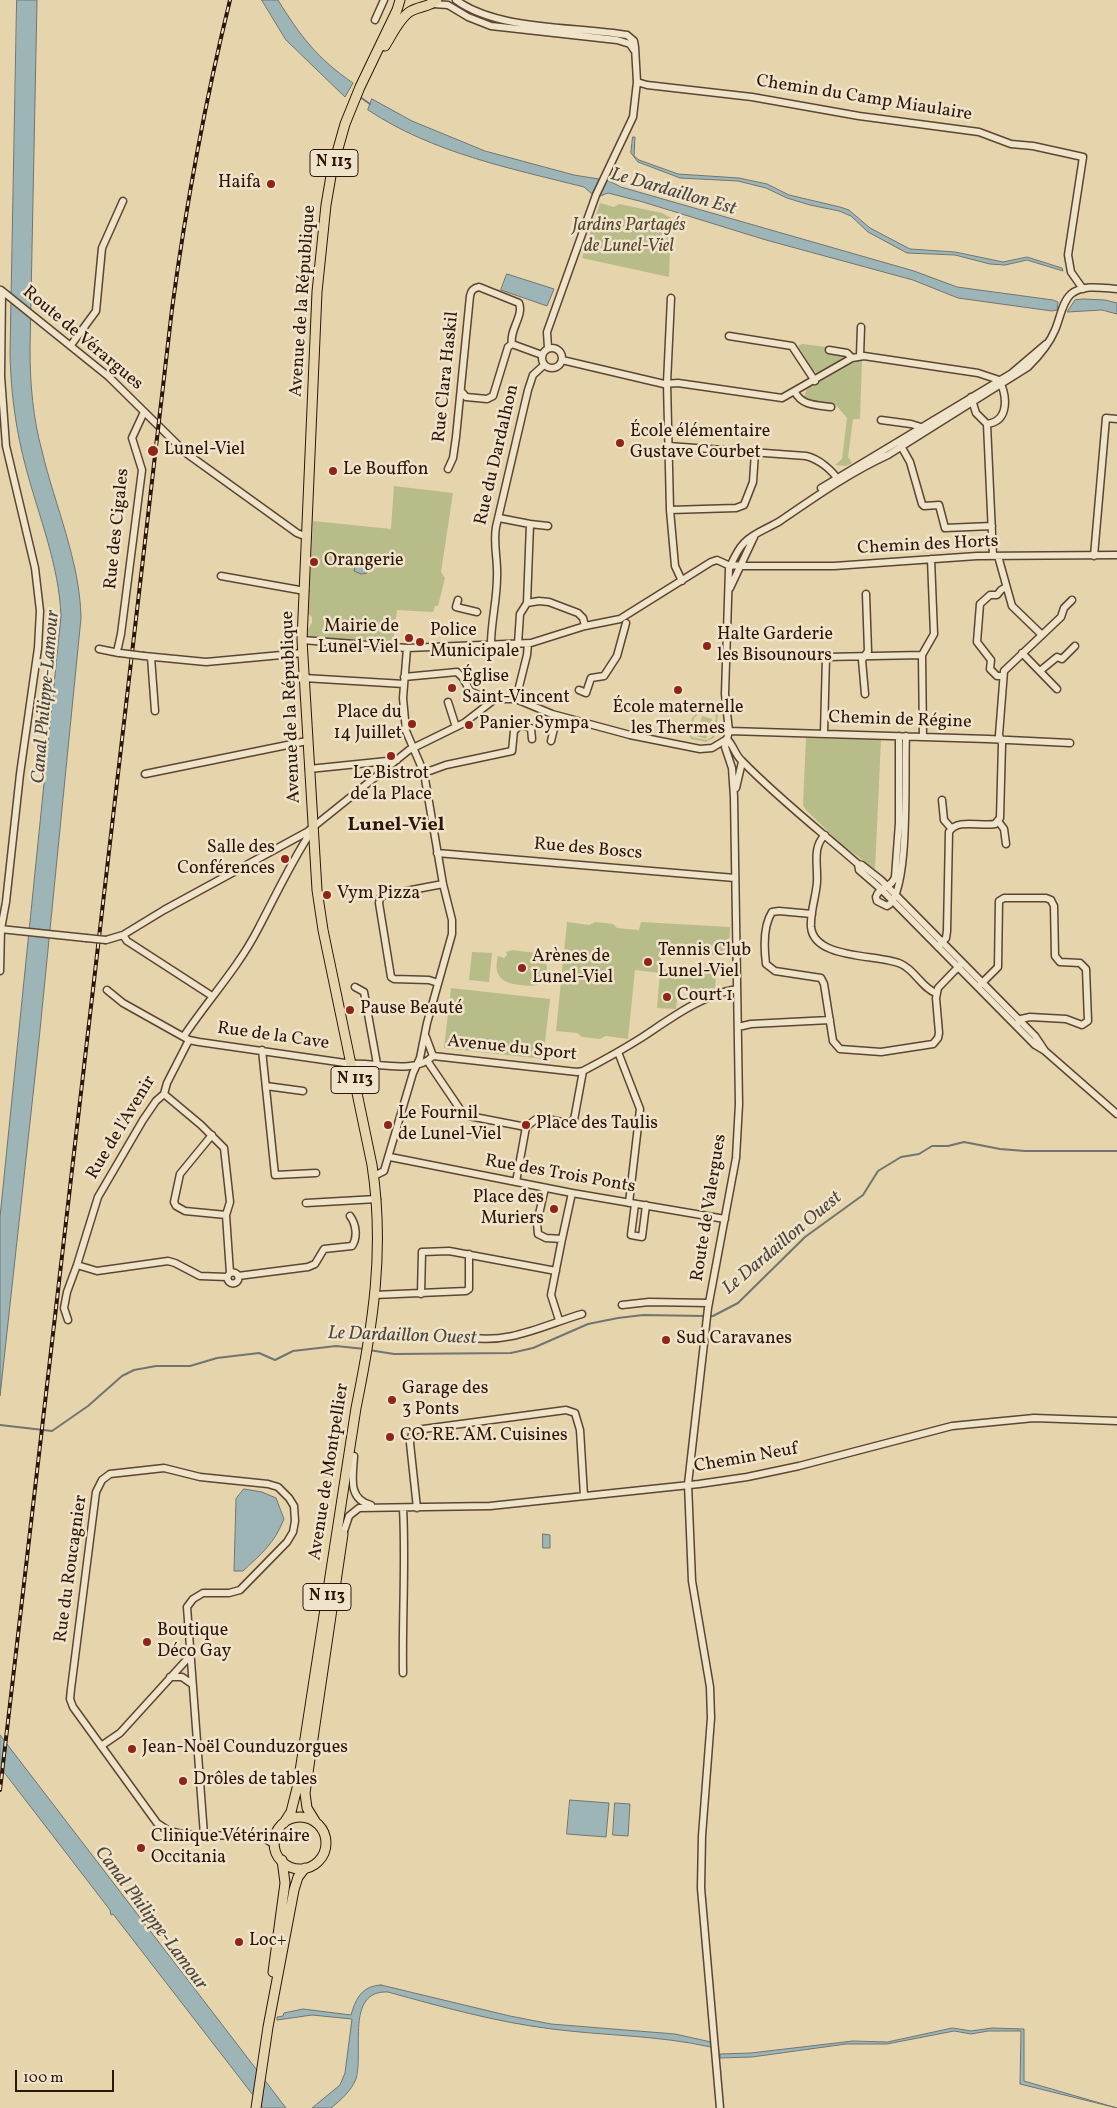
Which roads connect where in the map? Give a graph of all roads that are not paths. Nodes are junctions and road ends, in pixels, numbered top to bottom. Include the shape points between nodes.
1 (384, 0) edge
2 (400, 0) edge
3 (404, 0) edge
4 (456, 0) edge
5 (435, 2) edge
6 (421, 8) junction
7 (375, 20) dead end
8 (636, 54) junction
9 (367, 72) junction
10 (637, 82) junction
11 (123, 201) dead end
12 (1083, 289) junction
13 (1117, 289) edge
14 (1, 290) edge
15 (671, 298) dead end
16 (861, 327) dead end
17 (729, 336) dead end
18 (512, 344) junction
19 (71, 345) junction
20 (548, 348) junction
21 (829, 350) dead end
22 (542, 355) junction
23 (860, 356) junction
24 (852, 358) junction
25 (562, 360) junction
26 (544, 365) junction
27 (815, 381) junction
28 (1000, 382) junction
29 (667, 384) junction
30 (461, 391) junction
31 (795, 392) junction
32 (971, 400) junction
33 (831, 407) dead end
34 (144, 412) junction
35 (1117, 419) edge
36 (881, 420) dead end
37 (987, 424) junction
38 (925, 429) junction
39 (668, 446) junction
40 (901, 446) junction
41 (755, 452) junction
42 (448, 469) dead end
43 (838, 479) junction
44 (670, 510) junction
45 (499, 518) junction
46 (530, 524) junction
47 (548, 526) dead end
48 (992, 526) junction
49 (754, 536) junction
50 (307, 537) junction
51 (1117, 555) edge
52 (996, 556) junction
53 (1094, 556) junction
54 (931, 559) junction
55 (731, 565) junction
56 (740, 566) junction
57 (221, 576) dead end
58 (682, 581) junction
59 (1006, 587) junction
60 (730, 588) junction
61 (304, 591) junction
62 (866, 594) dead end
63 (458, 600) dead end
64 (1072, 600) dead end
65 (527, 604) junction
66 (477, 612) dead end
67 (626, 623) dead end
68 (585, 626) junction
69 (1042, 635) junction
70 (302, 640) junction
71 (491, 644) junction
72 (518, 644) junction
73 (528, 644) junction
74 (1075, 646) dead end
75 (407, 648) junction
76 (99, 649) dead end
77 (118, 652) junction
78 (1022, 653) junction
79 (302, 654) junction
80 (922, 654) junction
81 (865, 656) junction
82 (147, 657) junction
83 (1040, 671) junction
84 (1003, 676) junction
85 (304, 678) junction
86 (404, 680) junction
87 (1057, 689) dead end
88 (579, 690) dead end
89 (865, 694) dead end
90 (516, 699) junction
91 (492, 701) junction
92 (448, 702) dead end
93 (154, 711) dead end
94 (557, 716) junction
95 (456, 727) junction
96 (728, 731) junction
97 (824, 734) junction
98 (903, 736) junction
99 (923, 737) junction
100 (532, 739) dead end
101 (727, 739) junction
102 (1001, 739) junction
103 (308, 741) junction
104 (551, 741) dead end
105 (1070, 743) dead end
106 (413, 747) junction
107 (740, 759) junction
108 (398, 760) junction
109 (732, 764) junction
110 (309, 768) junction
111 (740, 771) junction
112 (424, 773) junction
113 (145, 774) dead end
114 (756, 775) junction
115 (734, 797) junction
116 (942, 800) dead end
117 (998, 821) junction
118 (951, 828) junction
119 (313, 829) junction
120 (825, 835) junction
121 (1006, 844) dead end
122 (437, 853) junction
123 (735, 878) junction
124 (443, 884) junction
125 (884, 888) junction
126 (895, 899) junction
127 (812, 914) junction
128 (1, 929) edge
129 (123, 935) junction
130 (940, 945) junction
131 (960, 965) junction
132 (0, 971) edge
133 (438, 983) junction
134 (980, 985) junction
135 (355, 988) dead end
136 (737, 989) junction
137 (107, 990) dead end
138 (936, 993) junction
139 (212, 996) junction
140 (830, 1020) junction
141 (1017, 1023) junction
142 (738, 1024) junction
143 (426, 1030) junction
144 (187, 1038) junction
145 (262, 1050) junction
146 (618, 1052) junction
147 (430, 1059) junction
148 (352, 1064) junction
149 (377, 1064) junction
150 (416, 1066) junction
151 (583, 1071) junction
152 (266, 1086) junction
153 (303, 1091) dead end
154 (164, 1094) junction
155 (1117, 1114) edge
156 (526, 1127) junction
157 (212, 1136) junction
158 (390, 1157) junction
159 (316, 1173) dead end
160 (374, 1176) junction
161 (516, 1182) junction
162 (545, 1188) junction
163 (572, 1194) junction
164 (377, 1199) junction
165 (306, 1203) dead end
166 (632, 1203) junction
167 (646, 1206) junction
168 (226, 1215) junction
169 (350, 1216) dead end
170 (725, 1220) junction
171 (562, 1239) junction
172 (469, 1254) junction
173 (77, 1265) junction
174 (556, 1271) junction
175 (232, 1275) junction
176 (421, 1294) junction
177 (374, 1296) junction
178 (622, 1306) dead end
179 (709, 1306) junction
180 (582, 1314) dead end
181 (68, 1320) dead end
182 (559, 1320) junction
183 (467, 1337) dead end
184 (364, 1365) junction
185 (1117, 1421) edge
186 (354, 1456) junction
187 (688, 1484) junction
188 (584, 1496) junction
189 (377, 1507) junction
190 (404, 1508) junction
191 (417, 1508) junction
192 (342, 1538) junction
193 (190, 1656) junction
194 (403, 1673) dead end
195 (170, 1677) junction
196 (192, 1684) junction
197 (101, 1746) junction
198 (315, 1821) junction
199 (284, 1822) junction
200 (276, 1833) junction
201 (204, 1835) junction
202 (262, 1837) junction
203 (275, 1845) junction
204 (282, 1860) junction
205 (305, 1868) junction
206 (268, 2027) junction
207 (257, 2105) edge
208 (720, 2108) edge

1 - 7 street
2 - 9 main road, N 113
3 - 6 main road
4 - 8 street via 475,12 496,19 627,35 634,40
5 - 6 main road
5 - 8 street via 491,26 624,42 630,44
6 - 9 main road, N 113 via 405,15
8 - 10 street
9 - 50 main road, Avenue de la République / N 113 via 339,143 323,233 317,292
10 - 12 street, Chemin du Camp Miaulaire via 980,132 1011,144 1083,158 1068,265
10 - 20 street via 633,117 596,195 547,332
11 - 19 street via 102,248 96,311
12 - 13 street
12 - 28 street via 1066,300 1045,350 1028,368
14 - 19 street, Route de Vérargues
14 - 128 street via 1,376 6,446 35,568 40,611 38,648
15 - 29 street
16 - 23 street
17 - 27 street via 792,346
18 - 22 street
18 - 30 street via 508,346 493,396 487,399 466,397
18 - 30 street, Rue Clara Haskil via 511,336 521,309 520,303 475,288 470,296
19 - 34 street, Route de Vérargues
20 - 22 street
20 - 25 street via 557,349
21 - 24 street via 847,352
22 - 26 street
23 - 24 street
23 - 28 street via 978,373
24 - 27 street
25 - 26 street via 556,367
25 - 29 street
26 - 45 street, Rue du Dardalhon via 532,375
27 - 31 street
28 - 32 street
28 - 37 street via 1005,403 1003,414 996,422
29 - 31 street via 777,398
29 - 39 street
30 - 42 street, Rue Clara Haskil via 453,458
31 - 33 street via 804,402
32 - 37 street via 976,413
32 - 38 street
34 - 50 street, Route de Vérargues via 186,453
34 - 77 street, Rue des Cigales via 132,438 142,470
35 - 53 street via 1106,418
36 - 38 street
37 - 48 street
38 - 40 street
38 - 43 street
39 - 41 street
39 - 44 street
40 - 43 street
40 - 48 street via 910,462 922,504 939,505 945,528
41 - 43 street via 811,457
41 - 44 street via 753,482 744,505
43 - 49 street via 787,510
44 - 58 street via 676,566
45 - 46 street
45 - 71 street, Rue du Dardalhon via 494,545 498,569
46 - 47 street
46 - 65 street
48 - 52 street
49 - 55 street via 745,542
49 - 56 street
50 - 61 main road, Avenue de la République / N 113
51 - 53 street, Chemin des Horts
52 - 53 street, Chemin des Horts
52 - 54 street, Chemin des Horts
52 - 59 street
54 - 56 street, Chemin des Horts via 834,566
54 - 80 street via 934,634
55 - 56 street, Chemin des Horts
55 - 58 street, Chemin des Horts via 714,560
55 - 60 street, Route de Valergues
56 - 60 street
57 - 61 street
58 - 68 street, Chemin des Horts via 620,620
59 - 69 street via 1012,606
59 - 84 street via 980,604 976,642 991,660 990,669 997,676
60 - 96 street, Route de Valergues via 725,694
61 - 70 main road, Avenue de la République / N 113
62 - 81 street via 868,651
63 - 66 street via 456,607
64 - 69 street via 1061,617
65 - 68 street via 549,602 578,613
65 - 72 street via 520,614
67 - 88 street via 616,656 604,676 591,678 586,693
68 - 73 street, Chemin des Horts
69 - 78 street
70 - 75 street, Chemin des Horts
70 - 79 main road, Avenue de la République / N 113
71 - 72 street, Chemin des Horts
71 - 75 street, Chemin des Horts
72 - 73 street, Chemin des Horts
73 - 90 street
74 - 83 street via 1062,659 1057,657
75 - 86 street
76 - 77 street
77 - 82 street, bridge
78 - 83 street
78 - 84 street
79 - 82 street via 206,662
79 - 85 main road, Avenue de la République / N 113
80 - 81 street
80 - 99 street
81 - 89 street via 862,660
81 - 97 street via 826,657
82 - 93 street
83 - 87 street
84 - 102 street
85 - 86 street
85 - 103 main road, Avenue de la République / N 113
86 - 91 street via 457,672 470,690
86 - 106 street via 406,731
90 - 91 street
90 - 94 street
91 - 95 street
92 - 95 street
94 - 101 street via 630,735 707,749
94 - 104 street
95 - 106 street
96 - 97 street, Chemin de Régine
96 - 101 street, Route de Valergues
97 - 98 street, Chemin de Régine
98 - 99 street, Chemin de Régine
98 - 125 street via 895,877 894,882
98 - 126 street via 906,817 902,877
99 - 102 street, Chemin de Régine
100 - 112 street via 531,728 518,726 514,731 512,751
101 - 107 street
101 - 109 street, Route de Valergues via 725,747
102 - 105 street, Chemin de Régine
102 - 117 street via 1001,814
103 - 110 main road, Avenue de la République / N 113
103 - 113 street
106 - 108 street
106 - 112 street
107 - 109 street
107 - 111 street, Route de Valergues
107 - 114 street
108 - 110 street
108 - 119 street
109 - 111 street
109 - 115 street, Route de Valergues
110 - 119 main road, Avenue de la République / N 113
111 - 114 street
111 - 115 street, Route de Valergues
112 - 122 street
114 - 120 street
115 - 123 street, Route de Valergues
116 - 118 street via 944,820
117 - 118 street via 991,825
117 - 121 street via 1004,829
118 - 130 street via 948,836 947,931
119 - 129 street
119 - 139 street, Rue de l'Avenir via 258,929
119 - 148 main road, Avenue de la République / N 113 via 322,922
120 - 125 street
120 - 127 street via 817,845
122 - 123 street, Rue des Boscs
122 - 124 street
123 - 136 street, Route de Valergues
124 - 133 street via 452,934
124 - 133 street via 385,894 379,903 391,977
125 - 126 street
125 - 126 street via 877,893 877,901 887,906
126 - 130 street
127 - 138 street via 813,935 822,945 902,964
127 - 140 street via 772,912 768,919 766,964 770,969 821,978
128 - 129 street, bridge via 106,940
128 - 132 street
129 - 139 street via 127,941
130 - 131 street
131 - 134 street
131 - 138 street via 940,984
133 - 143 street
134 - 141 street
134 - 141 street via 998,967 999,901 1004,898 1051,900 1054,906 1055,956 1060,962 1083,965 1087,972 1089,1016 1085,1024 1066,1019 1030,1017
135 - 149 street via 364,992
136 - 142 street, Route de Valergues
136 - 146 street, Avenue du Sport via 678,1013
137 - 144 street via 123,1003
138 - 140 street via 939,1033 936,1042 929,1046 881,1052 840,1049 834,1044
139 - 144 street, Rue de l'Avenir
140 - 142 street
141 - 155 street
142 - 170 street, Route de Valergues via 736,1158
143 - 147 street
143 - 150 street
144 - 145 street, Rue de la Cave
144 - 154 street, Rue de l'Avenir
145 - 148 street, Rue de la Cave
145 - 152 street
146 - 151 street, Avenue du Sport
146 - 166 street via 640,1109
147 - 150 street, Avenue du Sport
147 - 151 street, Avenue du Sport via 477,1060 528,1068
147 - 156 street via 464,1115
148 - 149 street, Rue de la Cave
148 - 160 main road, Avenue de la République / N 113
149 - 150 street, Rue de la Cave
150 - 158 street
151 - 156 street via 574,1120 566,1123 539,1117
152 - 153 street
152 - 159 street via 275,1175
154 - 157 street
154 - 173 street, Rue de l'Avenir via 143,1120 98,1197
156 - 161 street
157 - 168 street via 225,1152 230,1202
157 - 168 street via 180,1174 174,1202 185,1210
158 - 160 street via 384,1171
158 - 161 street, Rue des Trois Ponts
160 - 164 main road, Avenue de la République / N 113
161 - 162 street, Rue des Trois Ponts
162 - 163 street, Rue des Trois Ponts
162 - 171 street via 537,1223 538,1234
163 - 166 street, Rue des Trois Ponts
163 - 171 street
164 - 165 street
164 - 177 main road, Avenue de la République / N 113 via 378,1249
166 - 167 street, Rue des Trois Ponts
166 - 167 street via 631,1235 642,1237
167 - 170 street, Rue des Trois Ponts
168 - 175 street
169 - 175 street via 355,1223 352,1246 324,1249 315,1264 308,1267
170 - 179 street, Route de Valergues
171 - 174 street
172 - 174 street
172 - 176 street via 469,1289
172 - 176 street via 422,1252
173 - 175 street via 97,1271 172,1262 200,1276
173 - 181 street, Rue de l'Avenir via 64,1308
174 - 182 street via 552,1298
176 - 177 street
177 - 184 main road, Avenue de la République / N 113
178 - 179 street via 649,1302
179 - 187 street, Route de Valergues
180 - 182 street
182 - 183 street via 512,1337
184 - 186 main road, Avenue de Montpellier / N 113
184 - 199 main road, Avenue de Montpellier / N 113 via 298,1784 291,1812
185 - 187 street, Chemin Neuf via 1034,1418 952,1426 799,1466
186 - 189 street via 353,1487 356,1496
186 - 192 main road, Avenue de Montpellier / N 113
187 - 188 street, Chemin Neuf
187 - 208 street, Route de Valergues via 692,1581 710,1688 701,1888
188 - 191 street, Chemin Neuf via 490,1506
188 - 191 street via 580,1430 574,1413 566,1410 416,1430 410,1443
189 - 190 street, Chemin Neuf
189 - 192 street via 359,1508 352,1512
190 - 191 street, Chemin Neuf
190 - 194 street
192 - 198 main road, Avenue de Montpellier / N 113 via 305,1793 307,1808
193 - 195 street
193 - 196 street, Rue du Roucagnier
193 - 197 street, Rue du Roucagnier via 186,1612 189,1603 203,1593 229,1593 244,1586 291,1537 296,1520 292,1502 278,1487 262,1482 200,1477 164,1468 110,1474 103,1478 96,1492 70,1699
195 - 196 street via 182,1677
195 - 197 street via 120,1733
196 - 201 street, Rue du Roucagnier
197 - 201 street, Rue du Roucagnier via 157,1824 175,1833
198 - 199 main road via 300,1817
198 - 205 main road via 323,1830 326,1846 322,1857
199 - 200 main road
200 - 202 street, Rue du Roucagnier
200 - 203 main road
201 - 202 street, Rue du Roucagnier
202 - 203 street, Rue du Roucagnier
203 - 204 main road
204 - 205 main road via 289,1866
204 - 206 main road via 285,1883
205 - 206 main road via 295,1883
206 - 207 main road

